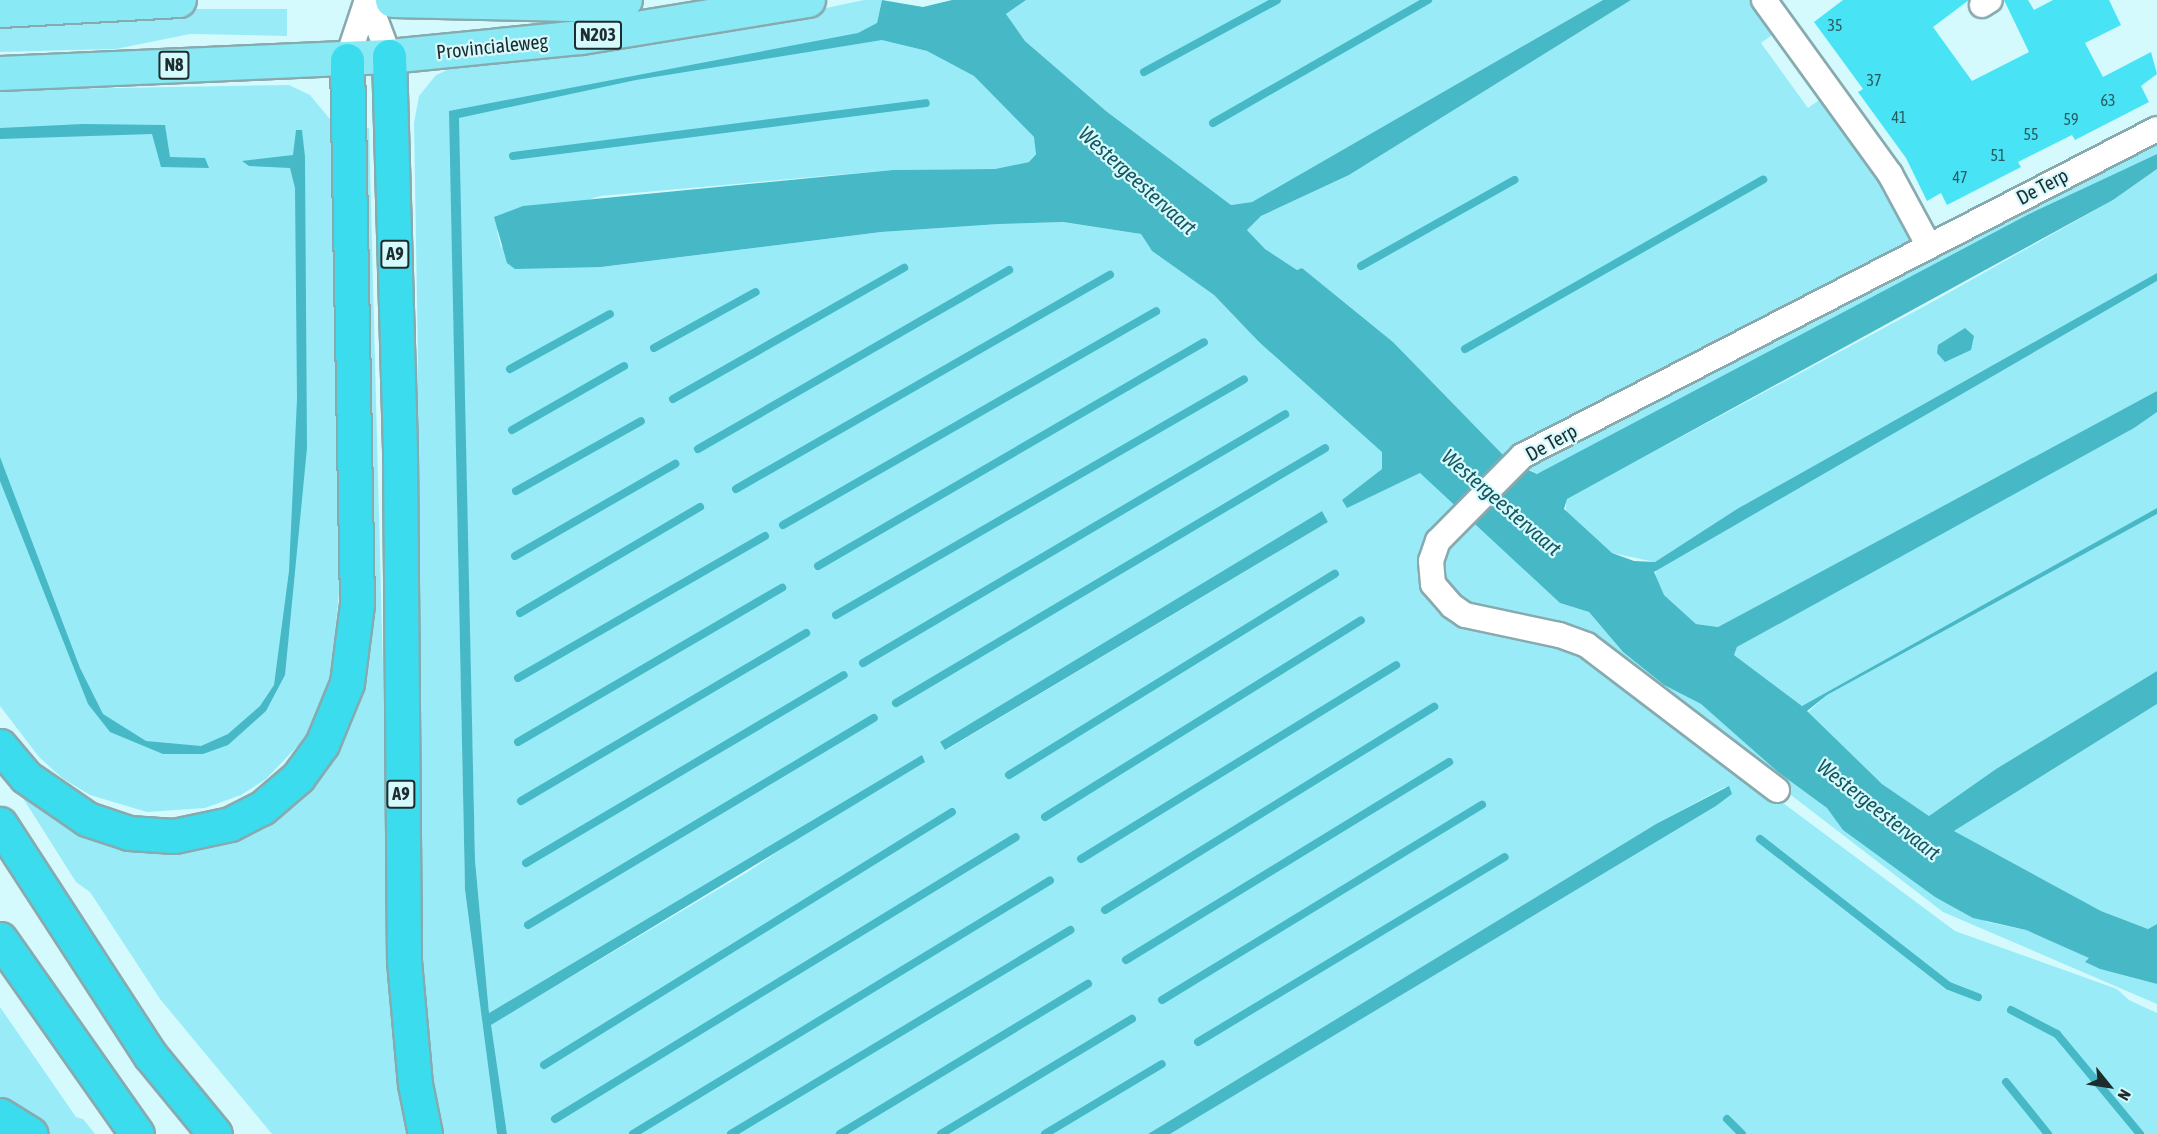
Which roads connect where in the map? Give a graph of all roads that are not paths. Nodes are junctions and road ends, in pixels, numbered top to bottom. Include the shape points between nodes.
1 (179, 0) edge
2 (368, 0) edge
3 (392, 0) edge
4 (625, 0) edge
5 (808, 0) edge
6 (1771, 2) edge
7 (0, 10) edge
8 (389, 56) junction
9 (347, 60) junction
10 (0, 73) edge
11 (2157, 129) edge
12 (1929, 246) junction
13 (0, 746) edge
14 (1777, 790) dead end
15 (0, 824) edge
16 (0, 939) edge
17 (0, 1114) edge
18 (30, 1134) edge
19 (137, 1134) edge
20 (215, 1134) edge
21 (425, 1134) edge

1 - 7 main road
2 - 8 street
2 - 9 street
3 - 4 main road, Provincialeweg / N203 via 573,4
5 - 8 main road, Provincialeweg / N203 via 581,38
6 - 12 street via 1890,174
8 - 9 main road, Provincialeweg / N8
8 - 21 highway, A9 via 399,441 404,961 415,1084
9 - 10 main road, Provincialeweg / N8
9 - 13 highway, A9 via 357,604 347,683 322,744 298,777 262,808 230,824 174,836 129,833 87,819 34,783
11 - 12 street, De Terp
12 - 14 street, De Terp via 1522,456 1447,530 1431,561 1433,584 1465,615 1559,635 1587,645
15 - 20 highway via 150,1055
16 - 19 highway
17 - 18 highway

